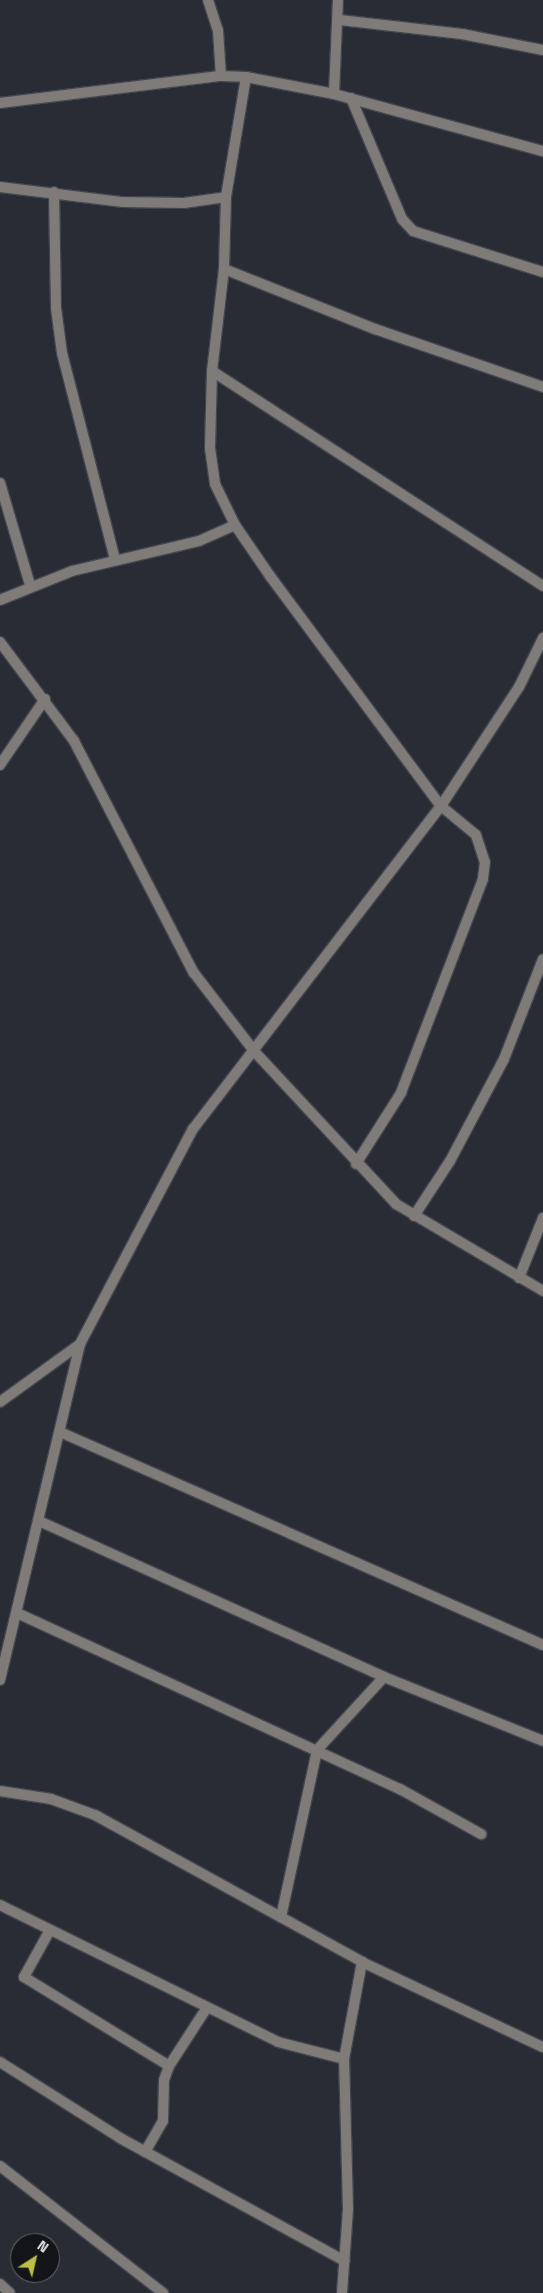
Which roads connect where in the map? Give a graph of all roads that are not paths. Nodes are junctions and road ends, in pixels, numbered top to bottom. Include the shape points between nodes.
1 (208, 0) edge
2 (338, 0) edge
3 (340, 20) junction
4 (543, 50) edge
5 (221, 76) junction
6 (246, 77) junction
7 (334, 94) junction
8 (351, 98) junction
9 (0, 103) edge
10 (543, 151) edge
11 (0, 187) edge
12 (54, 192) junction
13 (226, 197) junction
14 (224, 269) junction
15 (543, 272) edge
16 (212, 371) junction
17 (543, 387) edge
18 (0, 482) edge
19 (235, 525) junction
20 (115, 559) junction
21 (30, 585) junction
22 (543, 586) edge
23 (0, 600) edge
24 (543, 638) edge
25 (0, 642) edge
26 (45, 700) junction
27 (0, 764) edge
28 (441, 806) junction
29 (543, 959) edge
30 (254, 1051) junction
31 (356, 1164) junction
32 (414, 1216) junction
33 (543, 1218) edge
34 (519, 1278) junction
35 (543, 1292) edge
36 (80, 1344) junction
37 (0, 1402) edge
38 (60, 1432) junction
39 (39, 1521) junction
40 (17, 1613) junction
41 (543, 1645) edge
42 (384, 1677) junction
43 (0, 1680) edge
44 (543, 1741) edge
45 (317, 1750) junction
46 (0, 1791) edge
47 (481, 1834) dead end
48 (0, 1905) edge
49 (281, 1917) junction
50 (50, 1930) junction
51 (362, 1962) junction
52 (206, 2009) junction
53 (543, 2047) edge
54 (344, 2059) junction
55 (0, 2062) edge
56 (169, 2066) junction
57 (145, 2152) junction
58 (0, 2166) edge
59 (344, 2261) junction
60 (0, 2284) edge
61 (10, 2293) edge
62 (163, 2293) edge
63 (342, 2293) edge

1 - 5 street via 218,30
2 - 3 street
3 - 4 street via 462,34
3 - 7 street
5 - 6 street
5 - 9 street
6 - 7 street
6 - 13 street
7 - 8 street
8 - 10 street
8 - 15 street via 402,219 413,231
11 - 12 street
12 - 13 street via 123,202 184,202
12 - 20 street via 56,308 62,352
13 - 14 street
14 - 16 street
14 - 17 street via 375,329
16 - 19 street via 210,448 214,475
16 - 22 street
18 - 21 street
19 - 20 street via 199,541
19 - 28 street
20 - 21 street
21 - 23 street
24 - 28 street via 519,687
25 - 26 street
26 - 27 street
26 - 30 street via 90,768 123,842 194,973
28 - 30 street
28 - 31 street via 476,834 483,847 483,879 401,1093
29 - 32 street via 504,1059 450,1161
30 - 31 street
30 - 36 street via 193,1129
31 - 32 street via 396,1204
32 - 34 street
33 - 34 street
34 - 35 street
36 - 37 street
36 - 38 street
38 - 39 street
38 - 41 street
39 - 40 street
39 - 42 street
40 - 43 street
40 - 45 street
42 - 44 street
42 - 45 street
45 - 47 street via 400,1789
45 - 49 street
46 - 49 street via 51,1799 95,1815
48 - 50 street
49 - 51 street
50 - 52 street
50 - 56 street via 24,1977
51 - 53 street
51 - 54 street
52 - 54 street via 278,2042
52 - 56 street
54 - 59 street via 348,2112
55 - 57 street
56 - 57 street via 164,2080 163,2121
57 - 59 street
58 - 62 street
59 - 63 street
60 - 61 street

